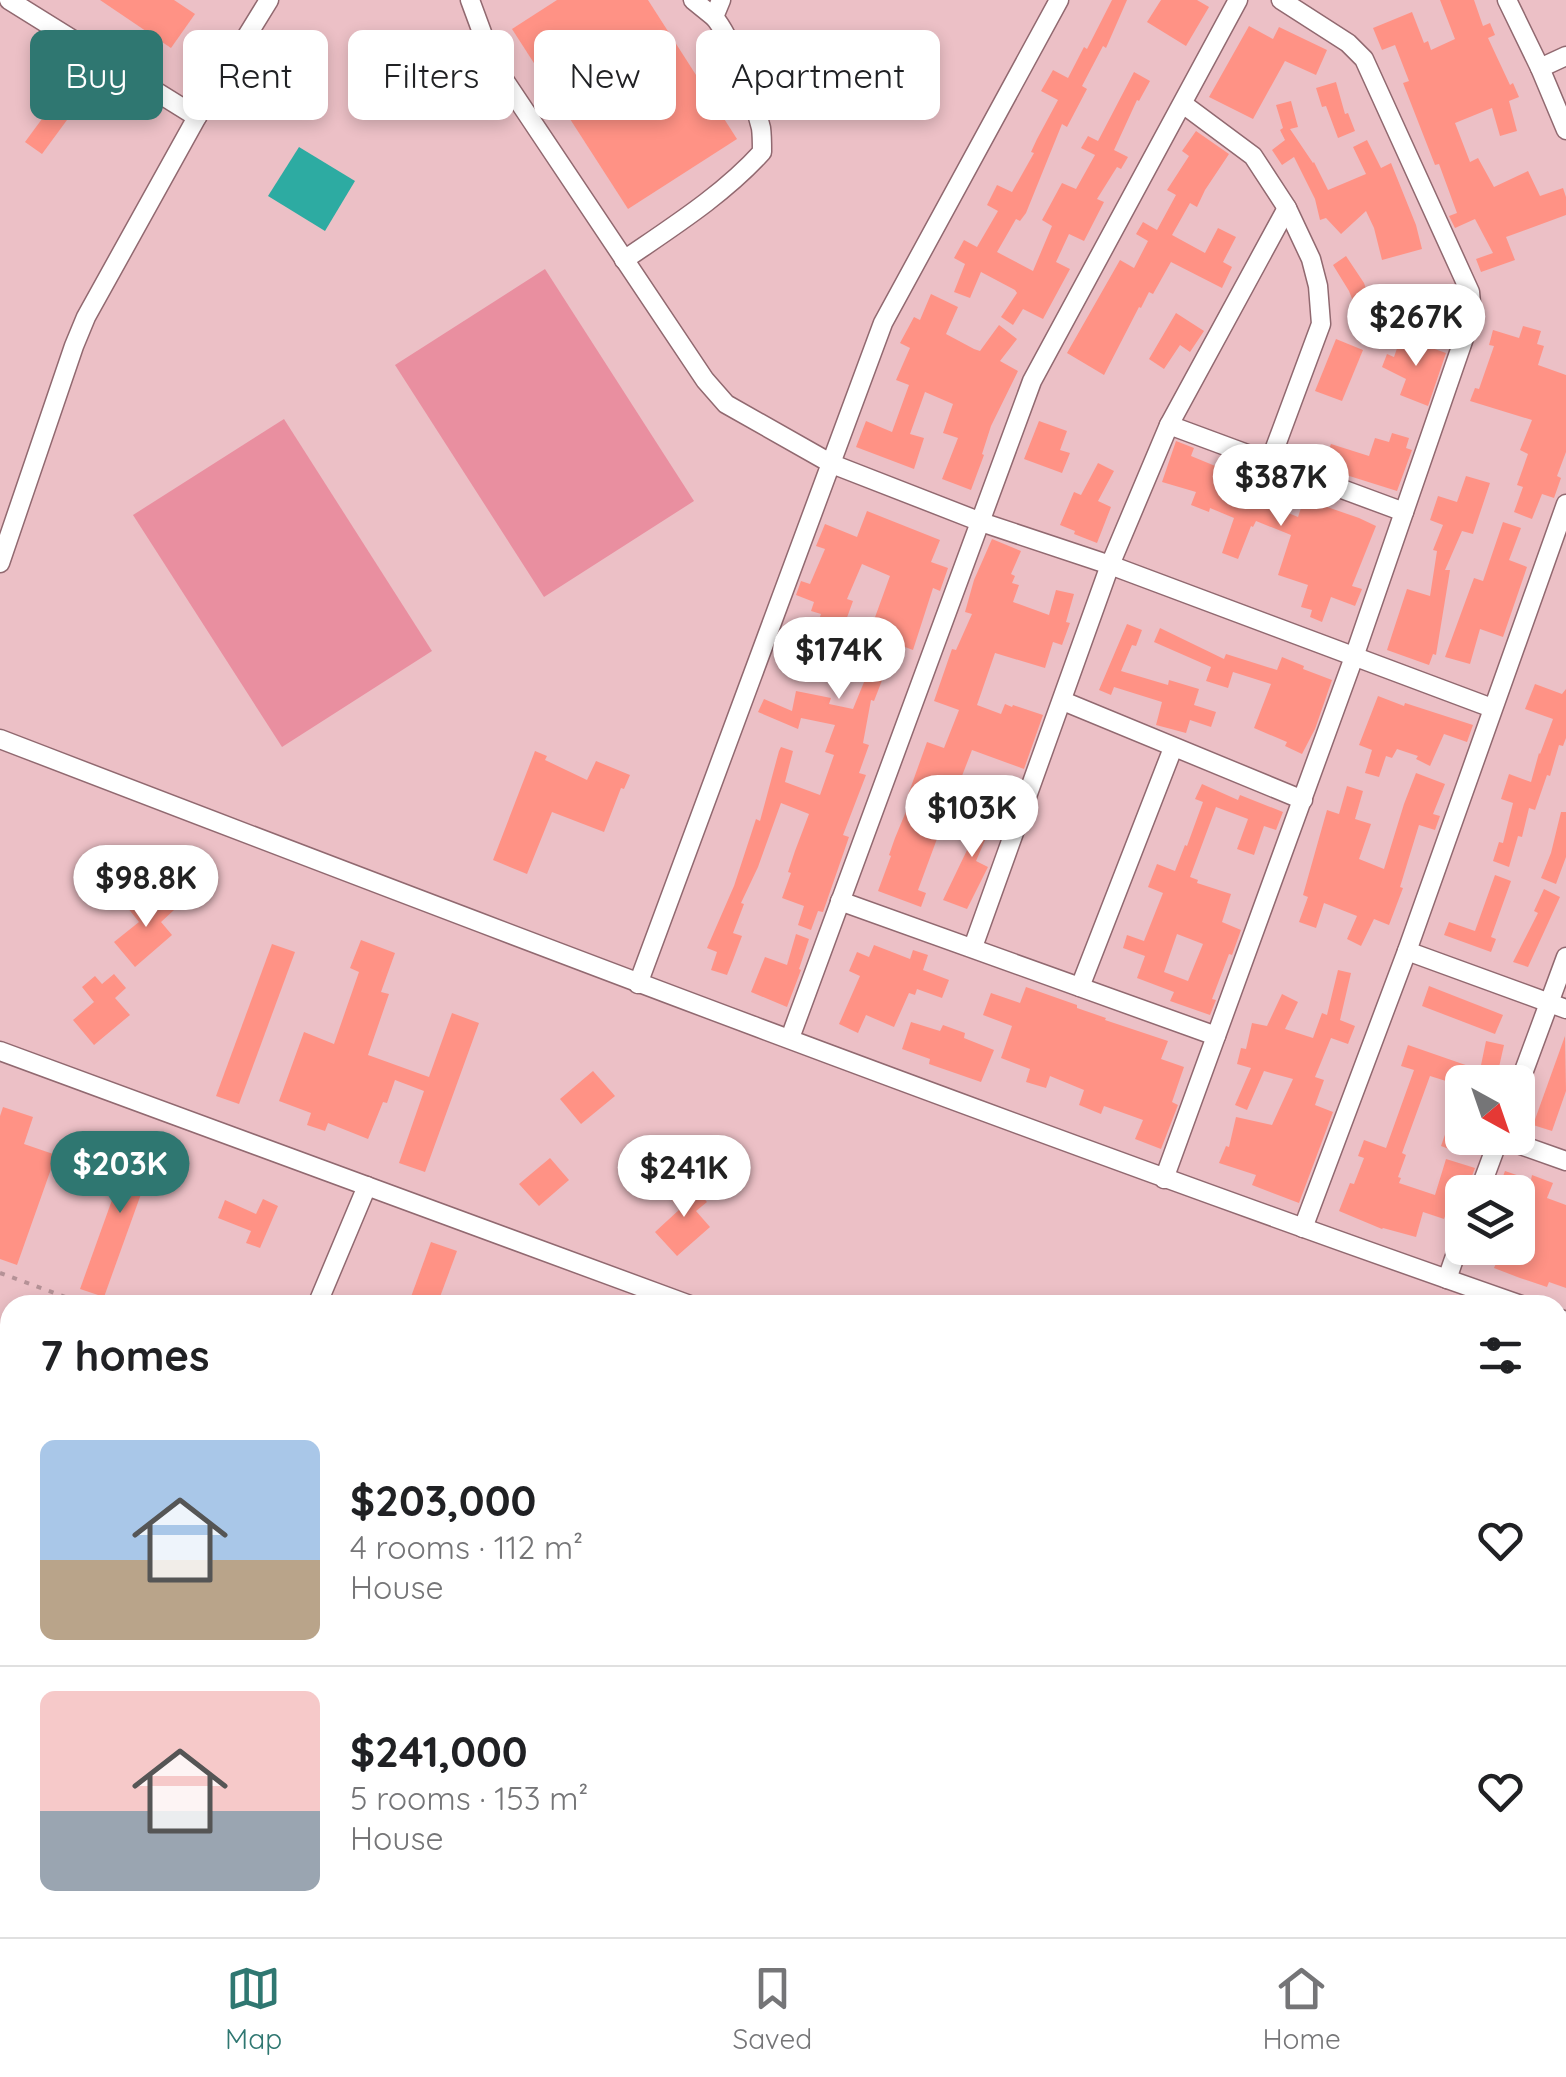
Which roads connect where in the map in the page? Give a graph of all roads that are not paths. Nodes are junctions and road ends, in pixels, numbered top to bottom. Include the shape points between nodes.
1 (9, 0) edge
2 (269, 0) edge
3 (470, 0) edge
4 (693, 0) edge
5 (1059, 0) edge
6 (1238, 0) edge
7 (1281, 0) edge
8 (1507, 0) edge
9 (717, 9) edge
10 (251, 30) edge
11 (1566, 56) edge
12 (1540, 68) junction
13 (1183, 104) junction
14 (183, 108) edge
15 (195, 120) edge
16 (1566, 130) edge
17 (1287, 208) junction
18 (624, 260) junction
19 (1170, 425) junction
20 (832, 464) junction
21 (1269, 464) junction
22 (1566, 504) edge
23 (1404, 512) junction
24 (7, 517) edge
25 (981, 522) junction
26 (0, 563) edge
27 (1110, 565) junction
28 (1354, 657) junction
29 (1063, 702) junction
30 (1492, 708) junction
31 (0, 739) edge
32 (1173, 748) junction
33 (1303, 800) junction
34 (840, 901) junction
35 (974, 947) junction
36 (1407, 952) junction
37 (1566, 956) edge
38 (638, 984) junction
39 (1080, 987) junction
40 (1557, 1006) edge
41 (1216, 1036) junction
42 (790, 1038) junction
43 (0, 1051) edge
44 (1529, 1065) edge
45 (1535, 1150) edge
46 (1566, 1161) edge
47 (1164, 1179) junction
48 (368, 1186) junction
49 (1303, 1228) junction
50 (1451, 1265) edge
51 (1446, 1279) junction
52 (321, 1295) edge
53 (663, 1295) edge
54 (1492, 1295) edge

1 - 14 street
2 - 10 street
3 - 18 street via 505,81
4 - 9 street
5 - 20 street via 889,310
6 - 13 street
7 - 23 street via 1364,59 1472,298
8 - 12 street
9 - 18 street via 762,131 762,152
11 - 12 street
12 - 16 street
13 - 17 street via 1253,156
13 - 25 street via 1038,366
15 - 24 street via 86,317
17 - 19 street
17 - 21 street via 1315,272 1322,324
18 - 20 street via 726,404
19 - 21 street
19 - 27 street
20 - 25 street
20 - 38 street
21 - 23 street
22 - 30 street
23 - 28 street
24 - 26 street
25 - 27 street
25 - 34 street
27 - 28 street
27 - 29 street
28 - 30 street
28 - 33 street
29 - 32 street
29 - 35 street
30 - 36 street
31 - 38 street
32 - 33 street
32 - 39 street
33 - 41 street
34 - 35 street
34 - 42 street
35 - 39 street
36 - 40 street
36 - 49 street
37 - 40 street
38 - 42 street
39 - 41 street
40 - 44 street
41 - 47 street
42 - 47 street
43 - 48 street
45 - 46 street
47 - 49 street
48 - 52 street
48 - 53 street
49 - 51 street
50 - 51 street
51 - 54 street

